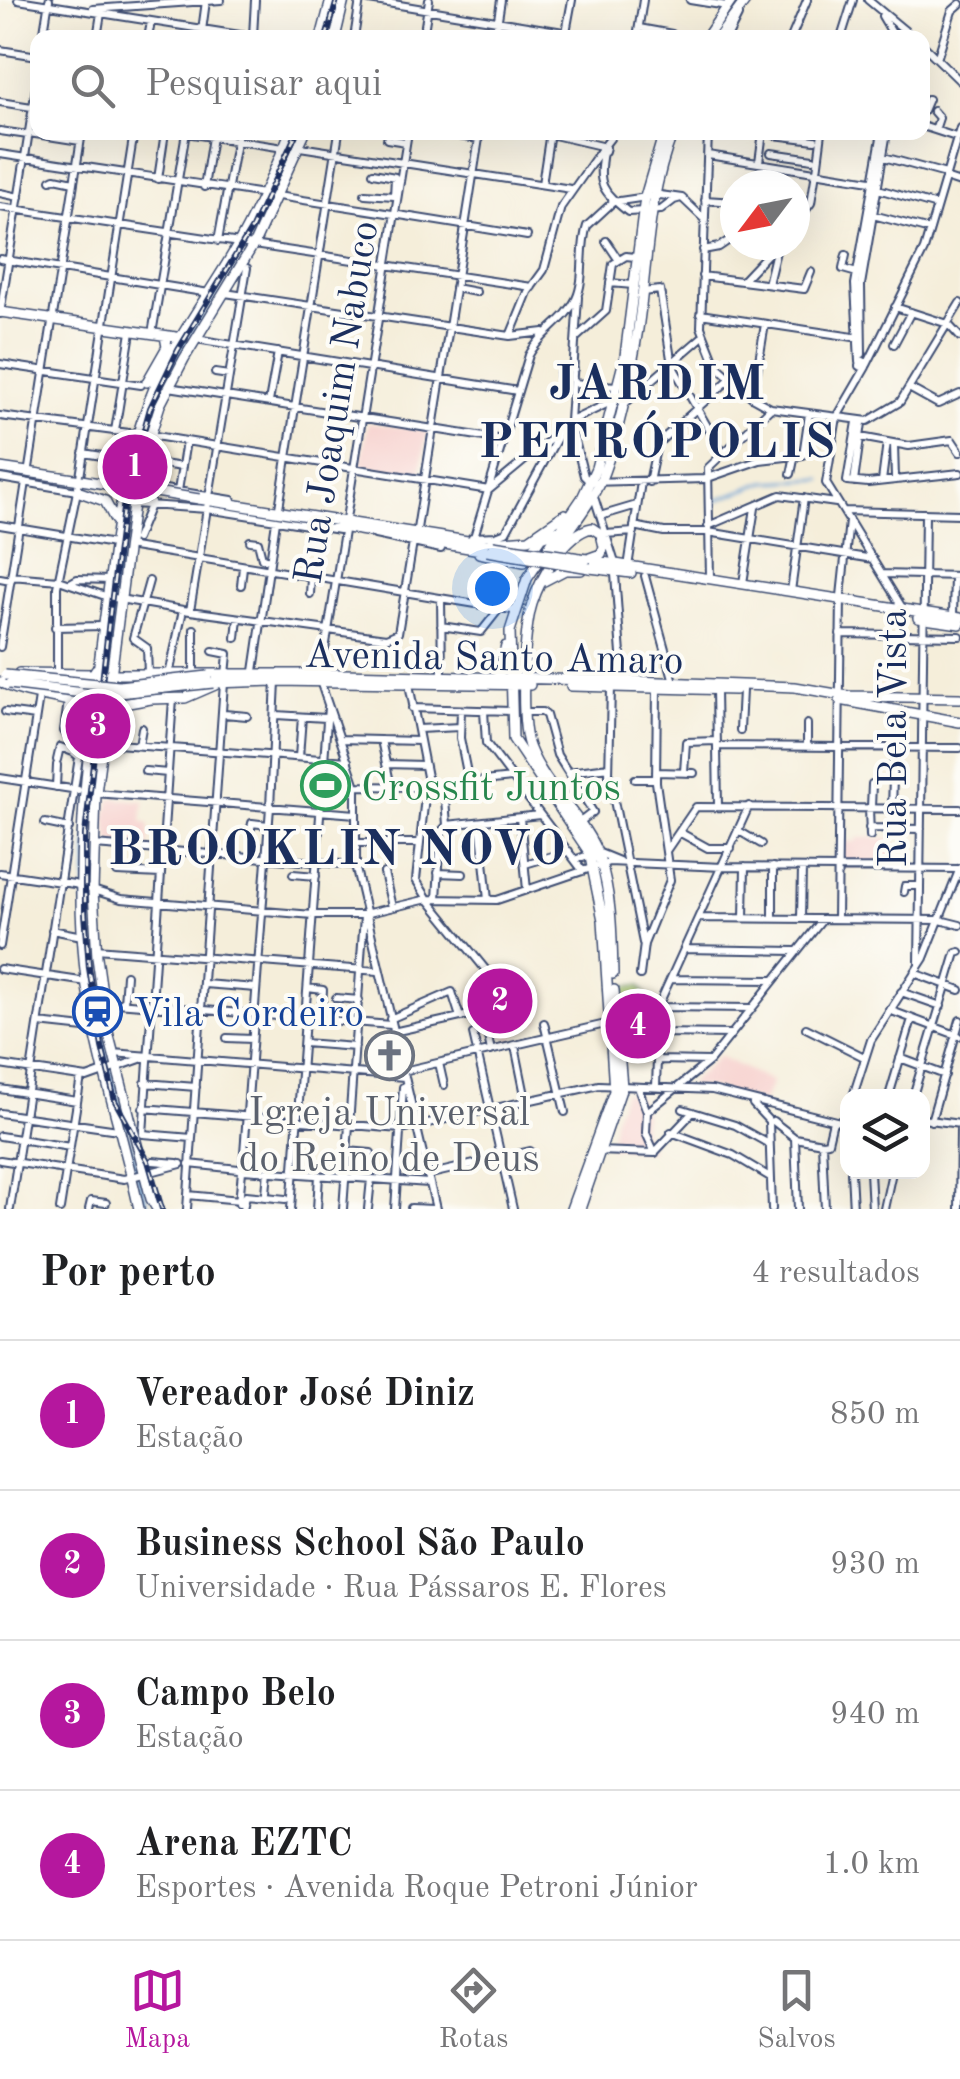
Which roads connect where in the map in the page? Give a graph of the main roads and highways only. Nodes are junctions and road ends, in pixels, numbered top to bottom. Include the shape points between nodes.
1 (330, 0) edge
2 (344, 0) edge
3 (746, 0) edge
4 (729, 3) edge
5 (324, 30) edge
6 (337, 30) edge
7 (711, 30) edge
8 (724, 30) edge
9 (287, 140) edge
10 (302, 140) edge
11 (662, 140) edge
12 (670, 140) edge
13 (650, 196) junction
14 (647, 212) junction
15 (260, 232) junction
16 (269, 246) road end
17 (637, 288) junction
18 (0, 313) edge
19 (165, 336) junction
20 (188, 339) junction
21 (173, 352) junction
22 (149, 382) junction
23 (617, 404) junction
24 (0, 471) edge
25 (79, 483) junction
26 (118, 483) junction
27 (594, 483) junction
28 (106, 501) junction
29 (565, 514) junction
30 (116, 524) junction
31 (371, 528) junction
32 (561, 537) junction
33 (489, 546) junction
34 (472, 549) junction
35 (513, 562) junction
36 (590, 562) junction
37 (615, 569) junction
38 (628, 569) junction
39 (522, 576) junction
40 (542, 583) junction
41 (841, 601) junction
42 (512, 612) junction
43 (923, 616) junction
44 (958, 619) edge
45 (510, 636) junction
46 (526, 646) junction
47 (114, 656) junction
48 (504, 657) junction
49 (526, 668) junction
50 (100, 674) junction
51 (124, 674) junction
52 (322, 677) junction
53 (253, 678) junction
54 (3, 679) edge
55 (220, 681) junction
56 (496, 682) junction
57 (511, 682) junction
58 (526, 682) junction
59 (540, 683) junction
60 (840, 697) junction
61 (960, 698) edge
62 (83, 704) junction
63 (126, 704) junction
64 (511, 706) junction
65 (106, 707) junction
66 (525, 707) junction
67 (93, 714) junction
68 (960, 720) edge
69 (512, 730) junction
70 (527, 743) junction
71 (87, 792) junction
72 (593, 852) junction
73 (593, 867) junction
74 (87, 889) junction
75 (614, 990) junction
76 (613, 1024) junction
77 (620, 1052) junction
78 (109, 1071) junction
79 (618, 1086) junction
80 (603, 1148) junction
81 (137, 1178) junction
82 (154, 1206) edge
83 (140, 1209) edge
84 (571, 1209) edge
85 (580, 1209) edge

1 - 5 main road
2 - 6 main road
3 - 8 main road
4 - 7 main road
9 - 20 main road via 266,194
10 - 15 main road
11 - 13 main road
12 - 13 main road
13 - 14 main road
14 - 17 main road
14 - 17 main road via 635,257
15 - 16 main road
15 - 20 main road
17 - 23 main road
17 - 23 main road via 634,348
18 - 19 main road
19 - 20 main road
19 - 21 main road
19 - 22 main road via 167,347
20 - 21 main road
20 - 47 main road via 142,461
21 - 22 main road
22 - 26 main road via 151,396
23 - 27 main road
23 - 27 main road
24 - 25 main road
25 - 26 main road
25 - 28 main road
25 - 31 main road, bridge
26 - 28 main road
26 - 30 main road
27 - 29 main road
27 - 32 main road
27 - 32 main road via 595,500
28 - 30 main road
29 - 32 main road
29 - 33 main road via 529,539
30 - 50 main road via 94,673
31 - 33 main road
31 - 34 main road
32 - 35 main road via 542,537 528,560
32 - 36 main road via 595,528 604,550
32 - 39 main road
32 - 40 main road
32 - 45 main road via 522,591
32 - 46 main road via 526,604
33 - 34 main road
33 - 36 main road, bridge
34 - 35 main road
35 - 39 main road
36 - 37 main road
36 - 38 main road
37 - 38 main road
37 - 40 main road via 568,570
38 - 41 main road
38 - 41 main road
39 - 42 main road
40 - 46 main road
41 - 43 main road
41 - 43 main road
42 - 45 main road
42 - 48 main road
43 - 44 main road
45 - 48 main road
45 - 57 main road
46 - 49 main road
47 - 50 main road
47 - 51 main road
48 - 56 main road
49 - 58 main road
49 - 59 main road
50 - 51 main road, Avenida Santo Amaro
50 - 54 main road, Avenida Santo Amaro
50 - 62 main road
50 - 65 main road
50 - 67 main road
51 - 55 main road, Avenida Santo Amaro via 194,674
51 - 63 main road via 120,697
52 - 53 main road, Avenida Santo Amaro
52 - 53 main road, Avenida Santo Amaro
52 - 56 main road, Avenida Santo Amaro
52 - 56 main road, Avenida Santo Amaro
53 - 55 main road, Avenida Santo Amaro
54 - 55 main road, bridge via 99,696
54 - 62 main road via 22,694
55 - 63 main road, Avenida Santo Amaro via 190,697
56 - 57 main road, Avenida Santo Amaro
56 - 64 main road
57 - 58 main road, Avenida Santo Amaro
57 - 64 main road
58 - 59 main road, Avenida Santo Amaro
58 - 66 main road
59 - 60 main road, Avenida Santo Amaro
59 - 60 main road, Avenida Santo Amaro via 795,687
59 - 66 main road
60 - 61 main road
60 - 68 main road, Avenida Santo Amaro
62 - 67 main road
63 - 65 main road, Avenida Santo Amaro
64 - 69 main road
65 - 71 main road
66 - 70 main road
67 - 71 main road
69 - 70 main road via 520,745
69 - 72 main road via 515,744
70 - 72 main road
71 - 74 main road
71 - 74 main road via 93,845
72 - 73 main road
73 - 75 main road via 610,910
73 - 76 main road
74 - 78 main road
74 - 78 main road via 87,982
75 - 76 main road
75 - 77 main road
76 - 77 main road
76 - 79 main road
77 - 79 main road
78 - 81 main road via 118,1130
78 - 81 main road via 139,1156
79 - 80 main road
79 - 80 main road
80 - 84 main road
80 - 85 main road
81 - 82 main road
81 - 83 main road

